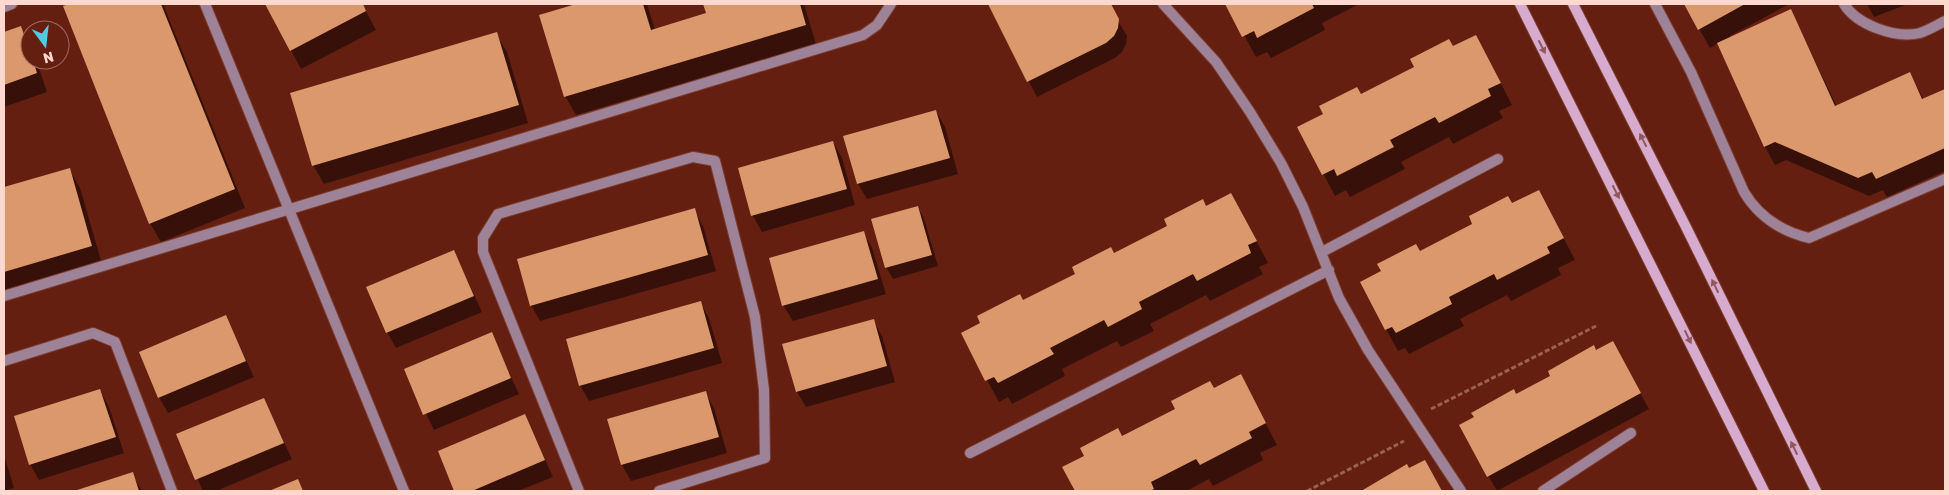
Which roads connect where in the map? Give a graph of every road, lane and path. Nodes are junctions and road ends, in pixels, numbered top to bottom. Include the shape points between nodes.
1 (12, 4) edge
2 (205, 4) edge
3 (891, 4) edge
4 (1163, 4) edge
5 (1520, 4) edge
6 (1573, 4) edge
7 (1655, 4) edge
8 (1844, 4) edge
9 (4, 7) edge
10 (1945, 22) edge
11 (1498, 159) dead end
12 (1945, 180) edge
13 (288, 209) junction
14 (1322, 252) junction
15 (1329, 270) junction
16 (4, 296) edge
17 (1596, 326) dead end
18 (4, 361) edge
19 (1413, 417) junction
20 (1422, 431) junction
21 (1631, 433) dead end
22 (970, 453) dead end
23 (172, 491) edge
24 (404, 491) edge
25 (579, 491) edge
26 (659, 491) edge
27 (1307, 491) edge
28 (1461, 491) edge
29 (1543, 491) edge
30 (1764, 491) edge
31 (1816, 491) edge

1 - 9 street
2 - 13 street
3 - 13 street via 877,25 863,35
4 - 14 street via 1216,62 1250,112 1281,163
5 -> 30 street
31 -> 6 street
7 - 12 street via 1691,72 1744,192 1770,222 1808,238
8 - 10 street via 1861,21 1888,31 1920,33
11 - 14 street
13 - 16 street
13 - 24 street
14 - 15 street
15 - 19 street via 1339,298 1368,350
15 - 22 street
17 - 19 path
18 - 23 street via 93,333 115,342
19 - 20 street
20 - 27 path
20 - 28 street
21 - 29 street
25 - 26 street via 483,252 483,238 498,214 693,157 715,161 755,317 764,390 765,458

